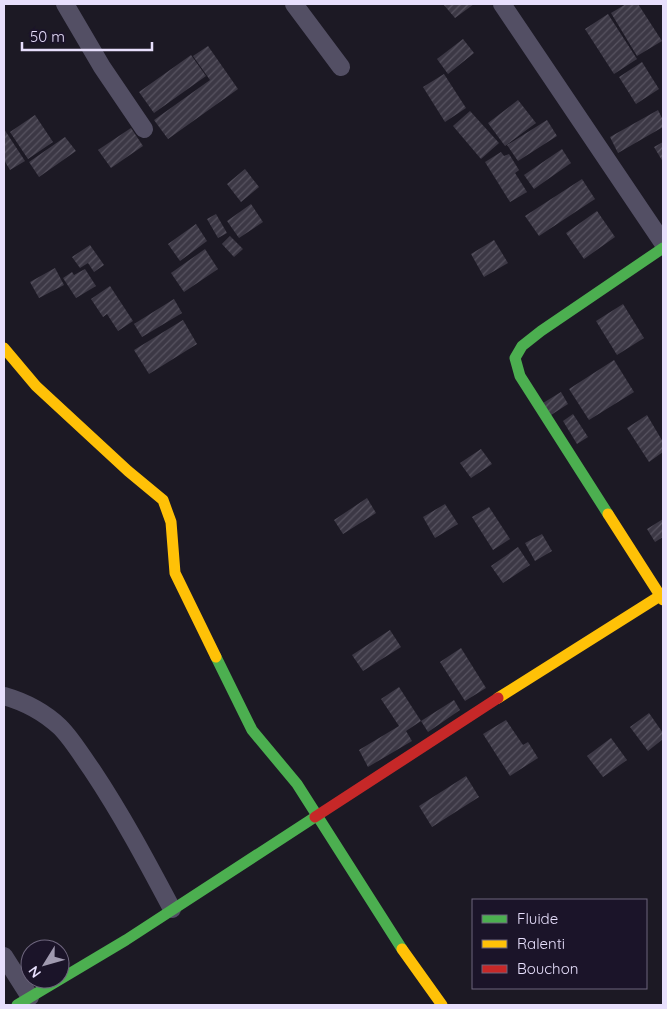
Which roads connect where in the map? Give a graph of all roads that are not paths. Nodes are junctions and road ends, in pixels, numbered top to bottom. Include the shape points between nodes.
1 (65, 4) edge
2 (294, 4) edge
3 (502, 4) edge
4 (340, 67) dead end
5 (144, 129) dead end
6 (663, 243) edge
7 (663, 248) edge
8 (4, 348) edge
9 (662, 597) edge
10 (4, 696) edge
11 (318, 815) junction
12 (172, 909) junction
13 (4, 956) edge
14 (24, 1001) edge
15 (442, 1005) edge

1 - 5 street
2 - 4 street
3 - 6 street
7 - 9 street via 541,331 522,346 515,358 520,376
8 - 11 street via 36,386 164,500 171,522 176,573 242,712 252,730
9 - 11 street via 516,686
10 - 12 street via 21,701 61,728 107,792
11 - 12 street
11 - 15 street via 384,924
12 - 14 street
13 - 14 street

